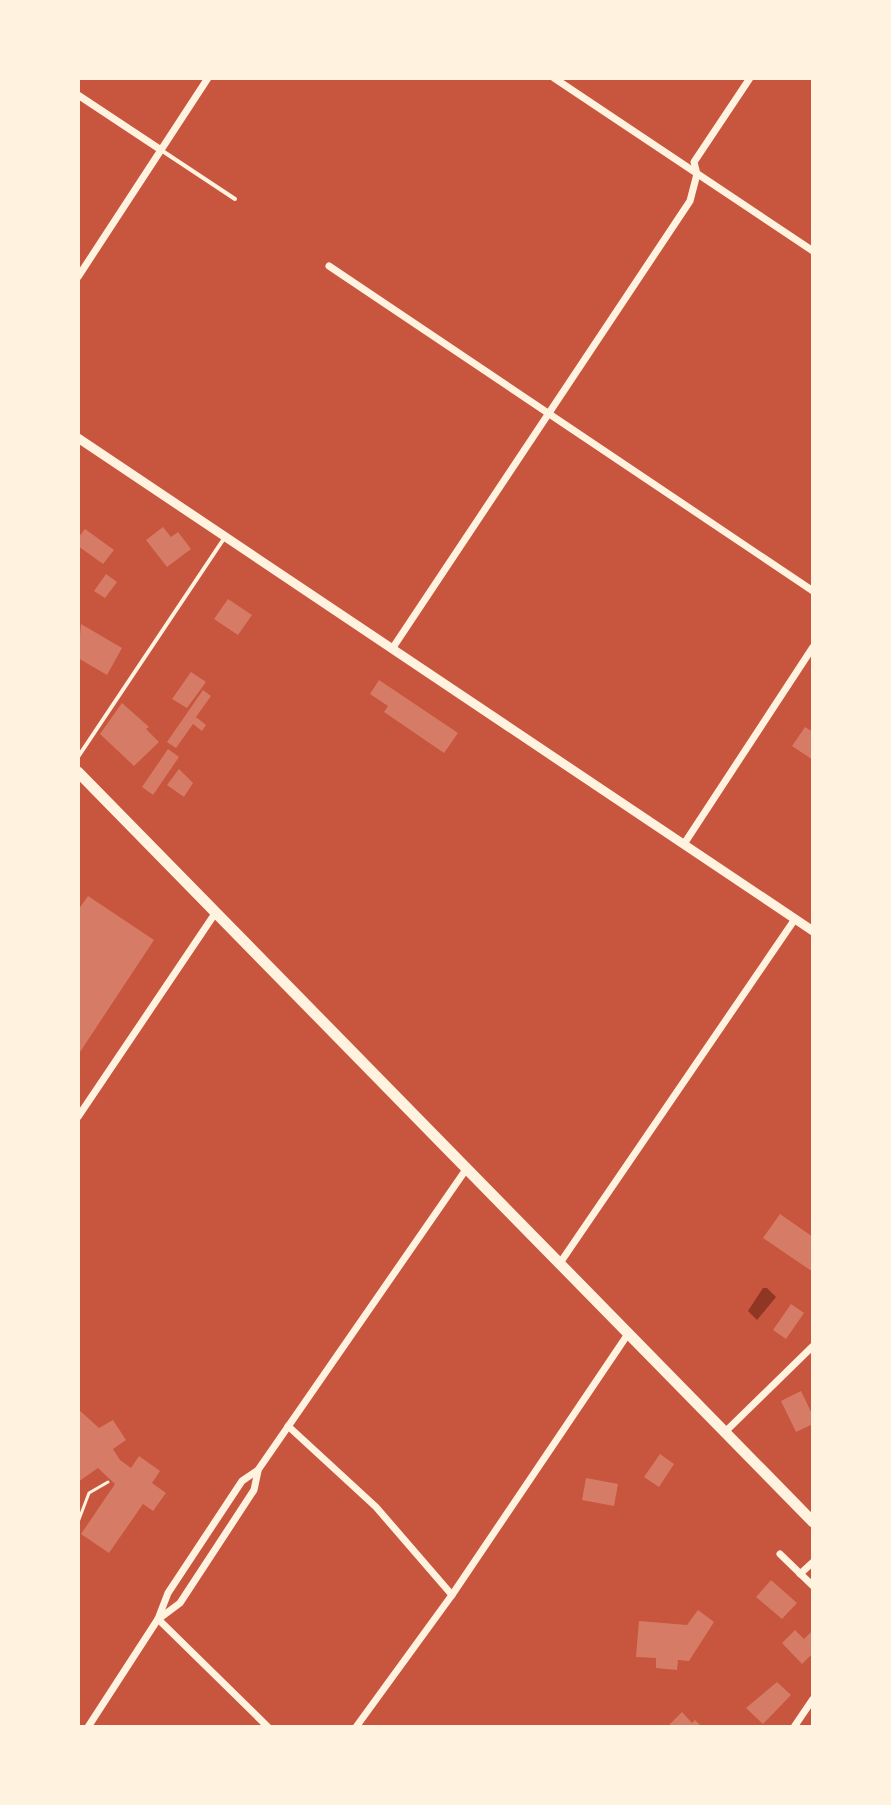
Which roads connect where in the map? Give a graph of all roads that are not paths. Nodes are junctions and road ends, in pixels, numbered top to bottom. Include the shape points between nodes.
1 (208, 78) edge
2 (554, 78) edge
3 (750, 78) edge
4 (78, 95) edge
5 (161, 150) junction
6 (697, 174) junction
7 (235, 199) dead end
8 (813, 251) edge
9 (329, 266) dead end
10 (78, 277) edge
11 (548, 414) junction
12 (78, 438) edge
13 (225, 537) junction
14 (813, 591) edge
15 (813, 647) edge
16 (392, 649) junction
17 (78, 757) edge
18 (78, 772) edge
19 (684, 844) junction
20 (216, 912) junction
21 (795, 919) junction
22 (813, 931) edge
23 (78, 1117) edge
24 (467, 1168) junction
25 (560, 1263) junction
26 (628, 1334) junction
27 (813, 1346) edge
28 (288, 1426) junction
29 (725, 1432) junction
30 (258, 1470) junction
31 (813, 1522) edge
32 (780, 1554) dead end
33 (813, 1562) edge
34 (800, 1574) junction
35 (813, 1586) edge
36 (452, 1595) junction
37 (158, 1619) junction
38 (813, 1699) edge
39 (88, 1727) edge
40 (268, 1727) edge
41 (356, 1727) edge
42 (794, 1727) edge

1 - 5 street
2 - 6 street
3 - 6 street via 694,162
4 - 5 street
5 - 7 lane
5 - 10 street
6 - 8 street
6 - 11 street via 690,201
9 - 11 street
11 - 14 street
11 - 16 street
12 - 13 street
13 - 16 street
13 - 17 lane
15 - 19 street
16 - 19 street
18 - 20 main road
19 - 21 street
20 - 23 street
20 - 24 main road
21 - 22 street
21 - 25 street
24 - 25 main road
24 - 28 street
25 - 26 main road
26 - 29 main road
26 - 36 street
27 - 29 street
28 - 30 street
28 - 36 street via 376,1507
29 - 31 main road
30 - 37 street via 242,1481 168,1593
30 - 37 street via 254,1490 180,1603
32 - 34 street
33 - 34 street
34 - 35 street
36 - 41 street
37 - 39 street
37 - 40 street
38 - 42 street

